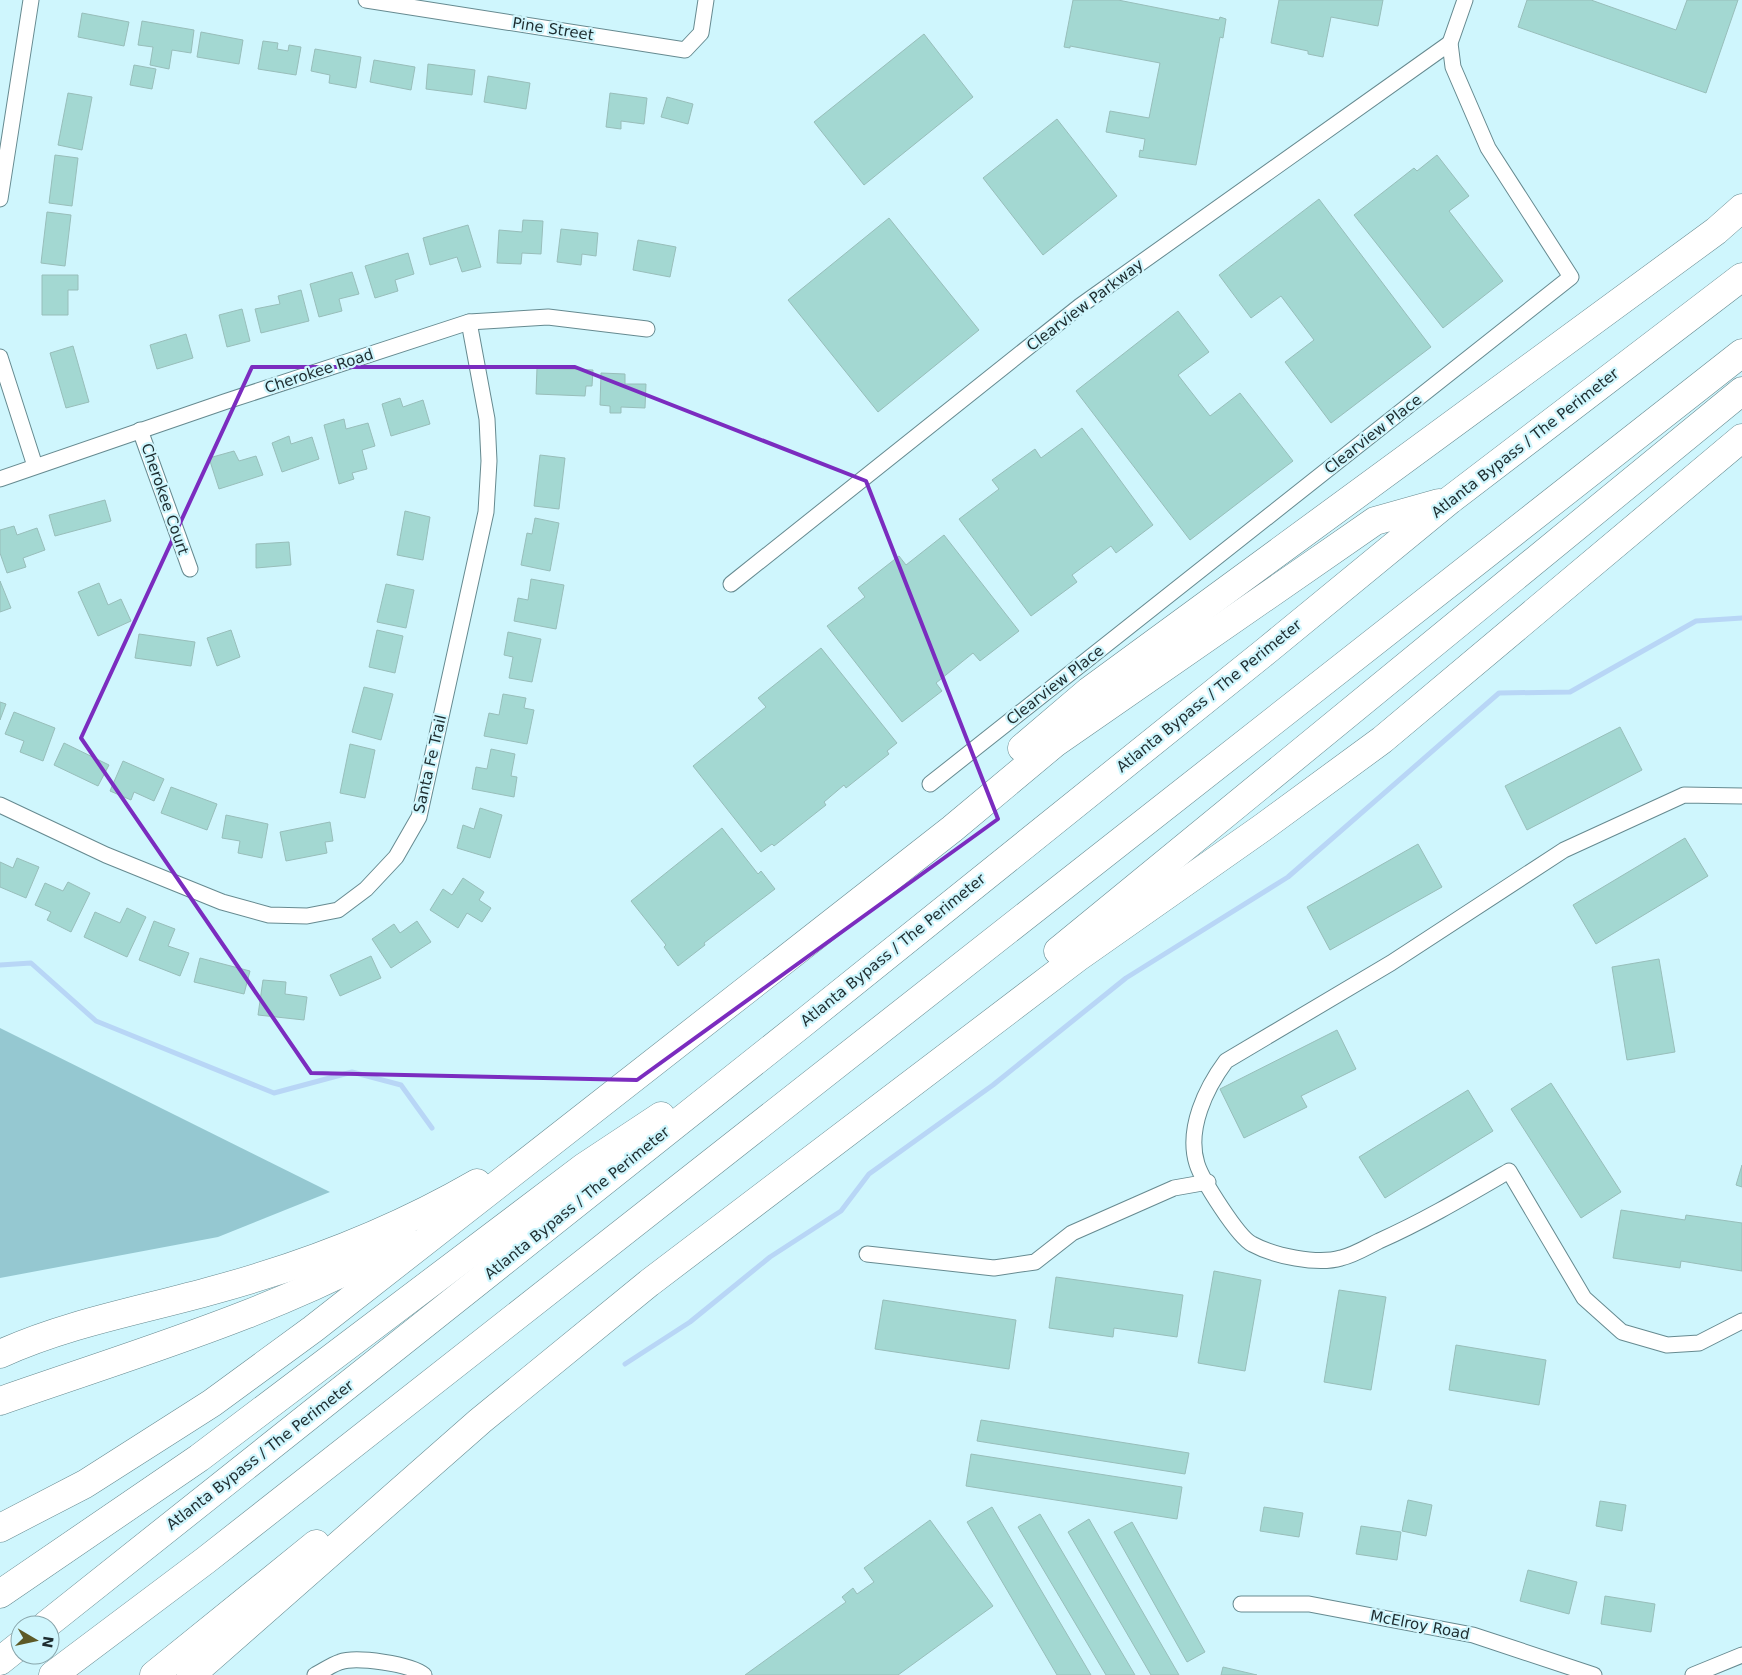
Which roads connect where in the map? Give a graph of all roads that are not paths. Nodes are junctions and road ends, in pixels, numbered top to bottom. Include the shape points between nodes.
1 (31, 0) edge
2 (366, 0) edge
3 (706, 0) edge
4 (1465, 0) edge
5 (1450, 43) junction
6 (0, 199) edge
7 (1742, 208) edge
8 (1742, 277) edge
9 (469, 322) junction
10 (647, 329) dead end
11 (1742, 353) edge
12 (0, 357) edge
13 (1742, 391) edge
14 (140, 430) junction
15 (1742, 438) edge
16 (35, 466) junction
17 (0, 480) edge
18 (1450, 500) junction
19 (190, 569) dead end
20 (731, 584) dead end
21 (930, 784) dead end
22 (1742, 796) edge
23 (0, 805) edge
24 (952, 829) junction
25 (802, 1024) junction
26 (568, 1128) junction
27 (821, 1153) junction
28 (1208, 1182) junction
29 (494, 1187) junction
30 (867, 1254) dead end
31 (1742, 1321) edge
32 (0, 1354) edge
33 (0, 1401) edge
34 (480, 1421) junction
35 (0, 1528) edge
36 (206, 1560) junction
37 (0, 1594) edge
38 (1241, 1604) dead end
39 (59, 1615) edge
40 (10, 1653) edge
41 (1742, 1655) edge
42 (0, 1661) edge
43 (53, 1675) edge
44 (73, 1675) edge
45 (154, 1675) edge
46 (191, 1675) edge
47 (315, 1675) edge
48 (424, 1675) edge
49 (1594, 1675) edge
50 (1693, 1675) edge

1 - 6 street
2 - 3 street, Pine Street via 685,50 701,33
4 - 5 street, Clearview Place
5 - 20 street, Clearview Parkway via 1080,306
5 - 21 street, Clearview Place via 1453,67 1488,148 1571,277
7 - 24 highway via 1716,231 1089,691 1027,742 974,798
8 - 18 highway, Atlanta Bypass / The Perimeter
9 - 10 street, Cherokee Road via 548,317
9 - 14 street, Cherokee Road
9 - 23 street, Santa Fe Trail via 487,419 486,512 419,818 396,857 366,889 338,910 307,916 269,915 222,902 106,855
11 - 36 highway
12 - 16 street
13 - 27 highway via 962,1029
14 - 16 street, Cherokee Road
14 - 19 street, Cherokee Court
15 - 27 highway via 1382,740 1077,958
16 - 17 street, Cherokee Road
18 - 24 highway via 1376,521 1055,743
18 - 25 highway, Atlanta Bypass / The Perimeter
22 - 28 street via 1684,795 1564,850 1391,963 1226,1061 1213,1079 1200,1110 1195,1135 1197,1163
24 - 26 highway
25 - 37 highway via 584,1167 199,1458
25 - 39 highway, Atlanta Bypass / The Perimeter
26 - 29 highway
26 - 32 highway via 462,1192 330,1254 222,1288 99,1319
27 - 34 highway via 650,1283
28 - 30 street via 1174,1188 1072,1233 1035,1262 994,1268
28 - 31 street via 1226,1216 1251,1244 1299,1260 1340,1258 1423,1222 1509,1171 1584,1298 1622,1332 1668,1346 1699,1343
29 - 33 highway via 381,1253 322,1283 268,1306
29 - 35 highway via 313,1329 212,1403 85,1484
34 - 45 highway via 282,1569
34 - 46 highway
36 - 43 highway
36 - 44 highway
38 - 49 street, McElroy Road via 1309,1604 1473,1635
40 - 42 highway
41 - 50 street
47 - 48 street via 341,1661 384,1662 417,1669

